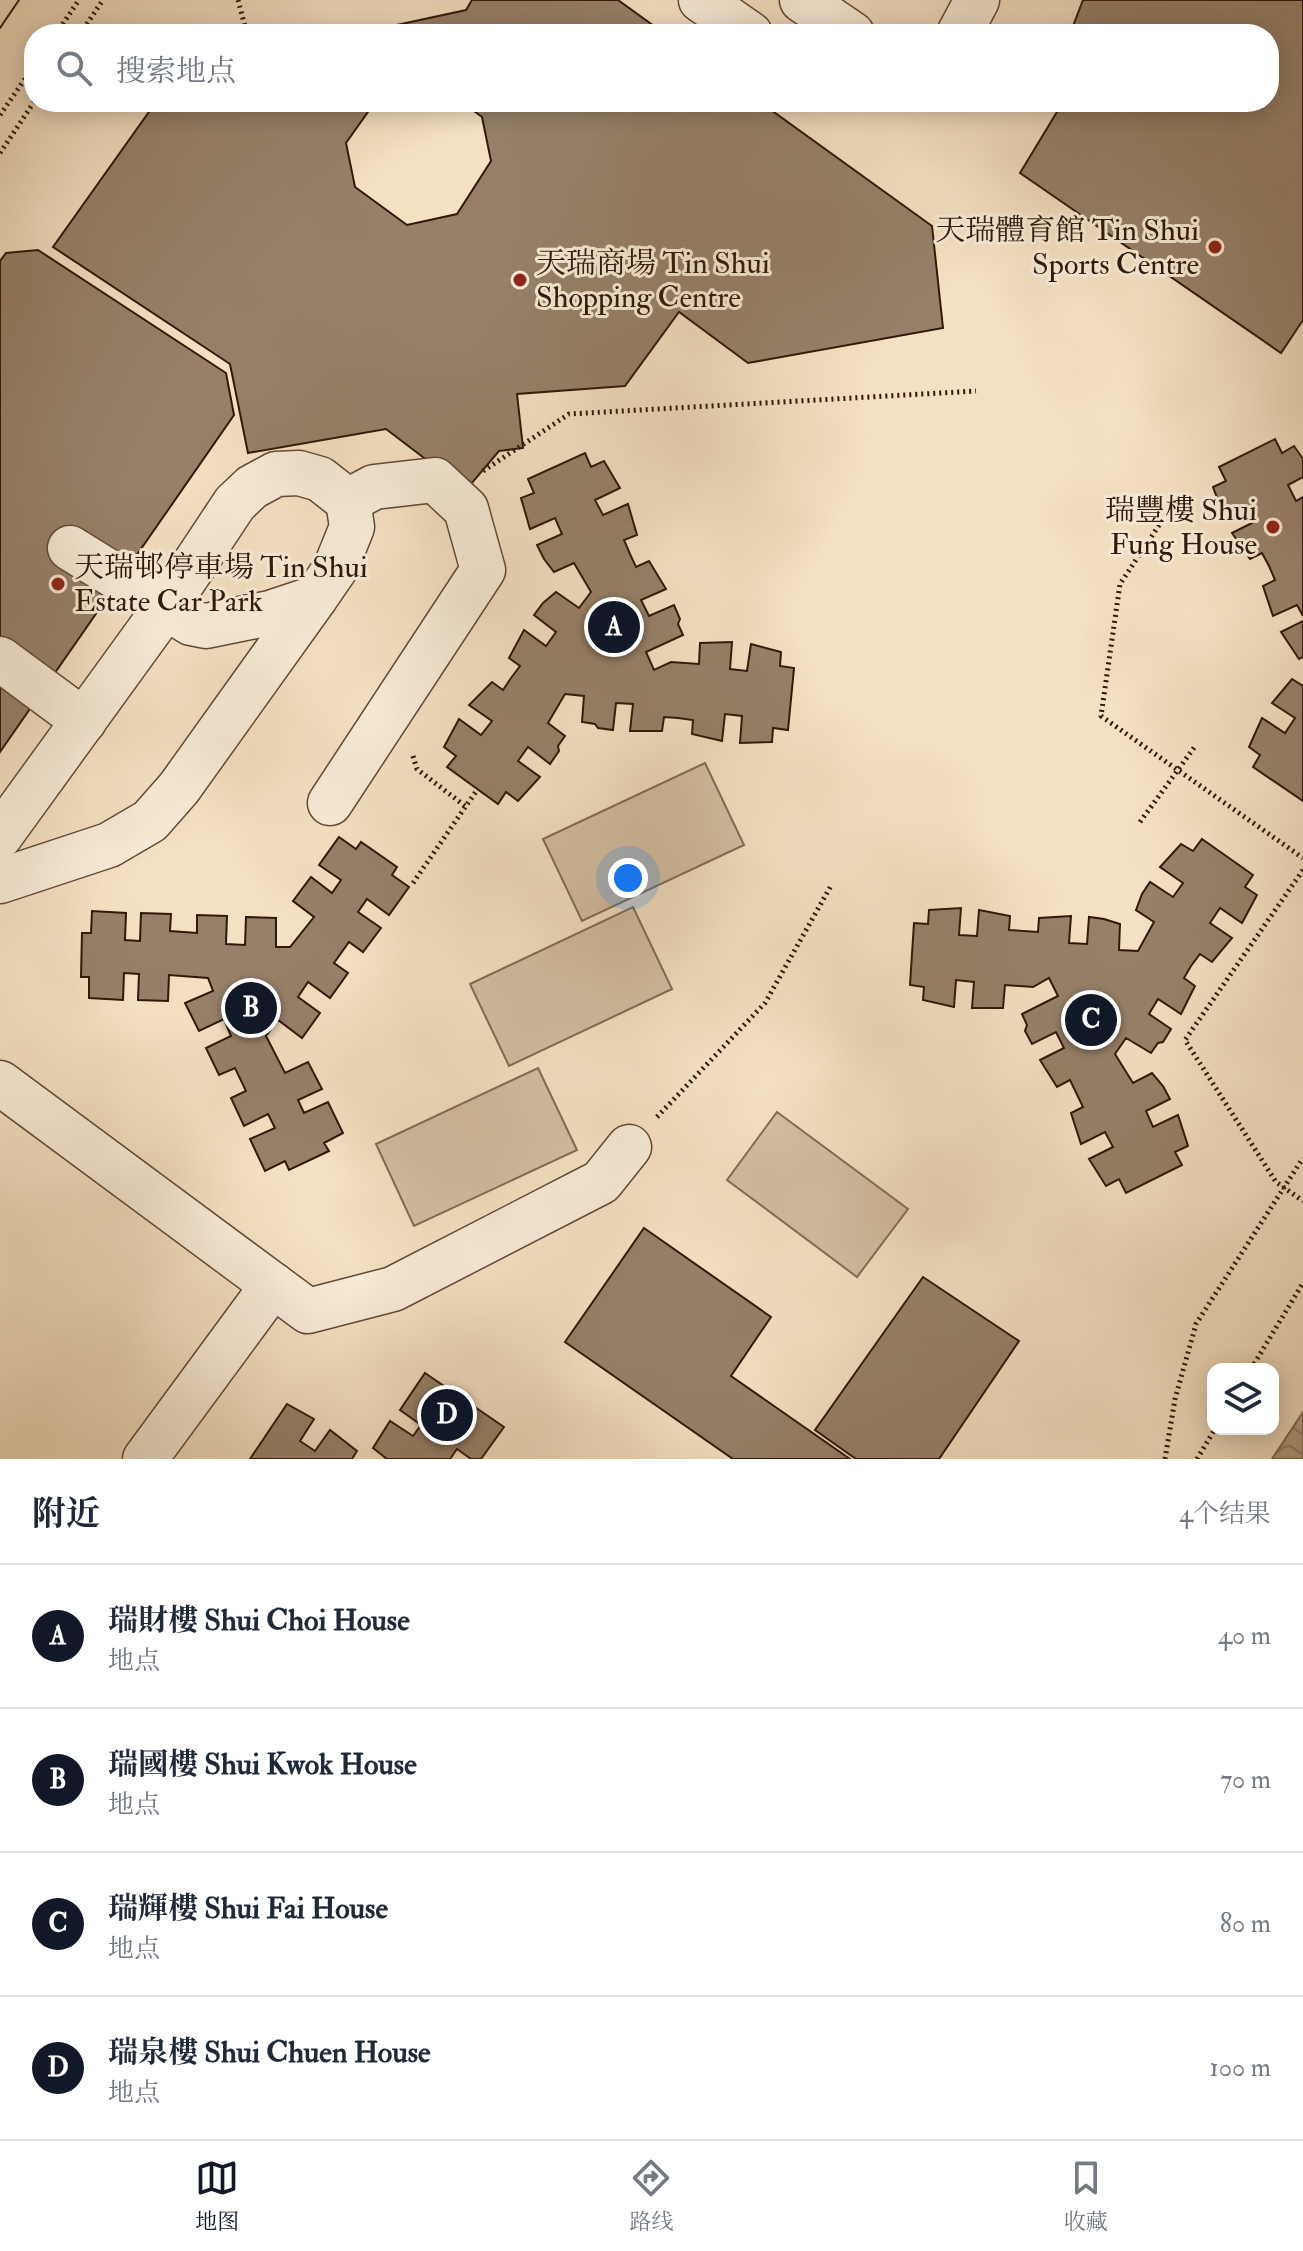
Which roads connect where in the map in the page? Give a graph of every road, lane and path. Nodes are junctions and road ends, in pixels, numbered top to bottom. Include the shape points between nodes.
1 (79, 0) edge
2 (103, 0) edge
3 (238, 0) edge
4 (701, 0) edge
5 (802, 0) edge
6 (853, 0) edge
7 (977, 0) edge
8 (63, 24) edge
9 (87, 24) edge
10 (244, 24) edge
11 (736, 24) edge
12 (837, 24) edge
13 (857, 24) edge
14 (964, 24) edge
15 (24, 80) edge
16 (27, 112) edge
17 (0, 115) edge
18 (0, 153) edge
19 (976, 391) dead end
20 (449, 493) junction
21 (1179, 495) dead end
22 (348, 501) junction
23 (70, 548) dead end
24 (315, 598) junction
25 (166, 607) junction
26 (0, 659) edge
27 (84, 721) junction
28 (1196, 745) dead end
29 (412, 753) dead end
30 (1178, 770) junction
31 (477, 790) dead end
32 (330, 803) dead end
33 (465, 806) junction
34 (1140, 822) dead end
35 (0, 836) edge
36 (1303, 858) edge
37 (1303, 870) edge
38 (0, 881) edge
39 (413, 883) dead end
40 (832, 884) dead end
41 (0, 1083) edge
42 (629, 1147) joint
43 (1303, 1158) edge
44 (1284, 1187) junction
45 (1303, 1201) edge
46 (1303, 1283) edge
47 (273, 1285) junction
48 (1255, 1363) edge
49 (1211, 1435) edge
50 (145, 1459) edge
51 (1165, 1459) edge
52 (1197, 1459) edge

1 - 8 path
2 - 9 path
3 - 10 path
4 - 11 lane
5 - 12 lane
6 - 13 lane
7 - 14 lane
15 - 17 path
16 - 18 path
19 - 20 path via 569,414
20 - 22 lane via 435,480 374,487
20 - 32 lane via 466,509 483,570
21 - 30 path via 1120,584 1101,716
22 - 24 lane via 352,527 335,569
22 - 25 lane via 320,479 299,473 276,474 252,487 235,503
23 - 25 lane
24 - 25 lane via 206,626
24 - 38 lane via 150,821 109,845
25 - 27 lane
26 - 27 lane
27 - 35 lane
28 - 30 path
29 - 33 path via 417,769
30 - 34 path
30 - 36 path
31 - 33 path
33 - 39 path
37 - 44 path via 1185,1040
40 - 42 path via 765,1003
41 - 47 lane
42 - 47 lane via 601,1182 393,1289 308,1311
43 - 44 path
44 - 45 path
44 - 51 path via 1196,1324
46 - 48 path
47 - 50 lane
49 - 52 path

